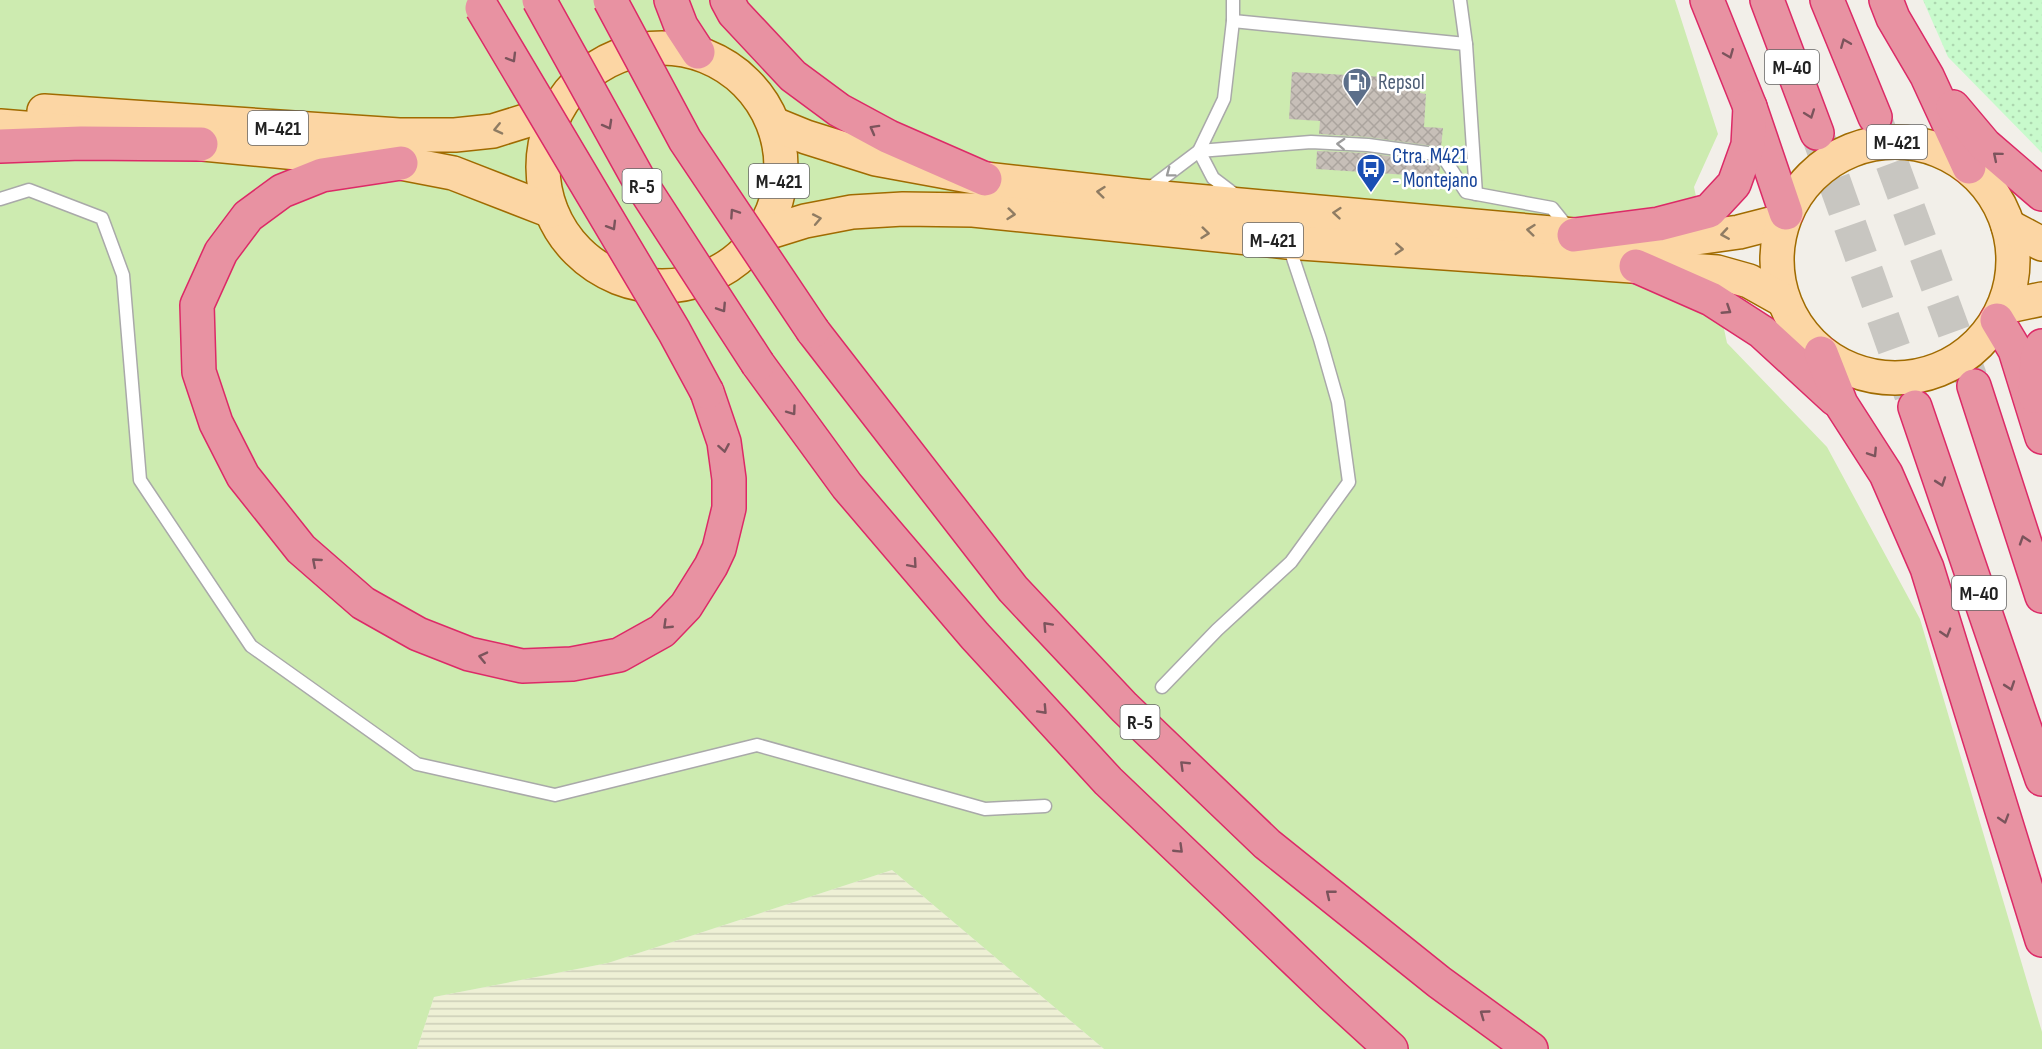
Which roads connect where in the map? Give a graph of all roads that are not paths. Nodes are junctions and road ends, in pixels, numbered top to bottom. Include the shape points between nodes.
1 (539, 0) edge
2 (610, 0) edge
3 (671, 0) edge
4 (727, 0) edge
5 (1233, 0) edge
6 (1460, 0) edge
7 (1707, 0) edge
8 (1767, 0) edge
9 (1827, 0) edge
10 (1887, 0) edge
11 (480, 4) edge
12 (1233, 21) junction
13 (1466, 44) junction
14 (698, 52) junction
15 (1927, 76) junction
16 (1750, 107) junction
17 (0, 108) edge
18 (554, 112) junction
19 (1875, 117) tunnel mouth
20 (774, 124) junction
21 (0, 126) edge
22 (1817, 134) tunnel mouth
23 (201, 144) junction
24 (0, 146) edge
25 (1199, 151) junction
26 (402, 163) junction
27 (1969, 167) junction
28 (985, 179) junction
29 (1476, 194) junction
30 (2042, 194) edge
31 (1140, 196) junction
32 (0, 199) edge
33 (1250, 206) junction
34 (551, 211) junction
35 (1784, 217) junction
36 (2008, 226) junction
37 (760, 235) junction
38 (1574, 235) junction
39 (1287, 242) junction
40 (2042, 244) edge
41 (1636, 266) junction
42 (2042, 299) edge
43 (1783, 300) junction
44 (2000, 313) junction
45 (2042, 346) edge
46 (1821, 353) junction
47 (1974, 386) tunnel mouth
48 (1841, 404) junction
49 (1916, 407) tunnel mouth
50 (2039, 428) edge
51 (2042, 596) edge
52 (1162, 687) dead end
53 (2042, 779) edge
54 (1045, 806) dead end
55 (2042, 940) edge
56 (1391, 1049) edge
57 (1531, 1049) edge

1 -> 56 highway, R-5, bridge via 640,183 758,364 847,486 975,636 1100,772
57 -> 2 highway, R-5, bridge via 1439,982 1267,844 1124,707 1013,589 813,331 685,140
3 - 14 highway via 681,26
28 -> 4 highway via 889,137 839,110 793,76 734,13
5 - 12 lane
6 - 13 lane
7 -> 16 highway
8 -> 22 highway, M-40
19 -> 9 highway, M-40
10 - 15 highway via 1893,18
11 -> 26 highway, bridge via 674,331 707,392 724,442 729,508 711,566 686,606 662,631 619,655 572,664 522,666 469,654 418,634 363,603 301,549 243,476 216,423 199,372 197,305 221,252 248,216 282,191 322,175
12 - 13 lane
12 - 25 lane via 1224,99
13 - 29 lane
14 - 18 main road, M-421 via 655,47 613,57 578,83
14 - 20 main road, M-421 via 723,63 744,79 763,101
15 - 27 highway
30 -> 15 highway via 1985,145
16 - 35 highway
16 - 38 highway via 1748,145 1734,184 1709,211 1659,224
18 -> 17 main road, M-421 via 493,131 399,135
18 - 34 main road, M-421 via 545,147 544,179
20 - 28 main road, M-421 via 876,159
20 - 37 main road, M-421 via 780,156 779,192
21 - 23 main road, M-421
23 - 24 highway
23 - 26 main road, M-421
29 -> 25 lane via 1466,192 1442,155 1311,142
25 -> 31 lane
25 - 33 lane via 1214,178
26 - 34 main road, M-421 via 453,173
27 - 35 main road, M-421 via 1937,149 1901,141 1850,150 1816,171
27 - 36 main road, M-421 via 1992,193
31 -> 28 main road, M-421
29 - 38 lane via 1552,208
31 - 33 main road, M-421
32 - 54 lane via 29,190 102,218 123,275 140,480 251,646 417,764 555,795 757,745 985,809
38 -> 33 main road, M-421
34 - 37 main road, M-421 via 564,238 599,270 653,285 698,280 737,259
35 -> 38 main road, M-421 via 1739,231 1689,239
35 - 43 main road, M-421 via 1776,258
36 - 40 main road
36 - 44 main road, M-421 via 2013,273
37 -> 39 main road, M-421 via 852,212 903,208 973,210
39 -> 41 main road, M-421
39 - 52 lane via 1338,402 1349,482 1291,562
41 - 43 main road, M-421 via 1716,272 1749,281
41 -> 48 highway via 1711,299 1762,332
42 - 44 main road
43 - 46 main road, M-421 via 1797,328
44 - 46 main road, M-421 via 1978,345 1941,369 1899,379 1864,375
44 - 50 highway
45 - 50 highway via 2035,376
46 - 48 highway
51 -> 47 highway, M-40
48 -> 55 highway via 1886,474 1927,568
49 -> 53 highway, M-40

